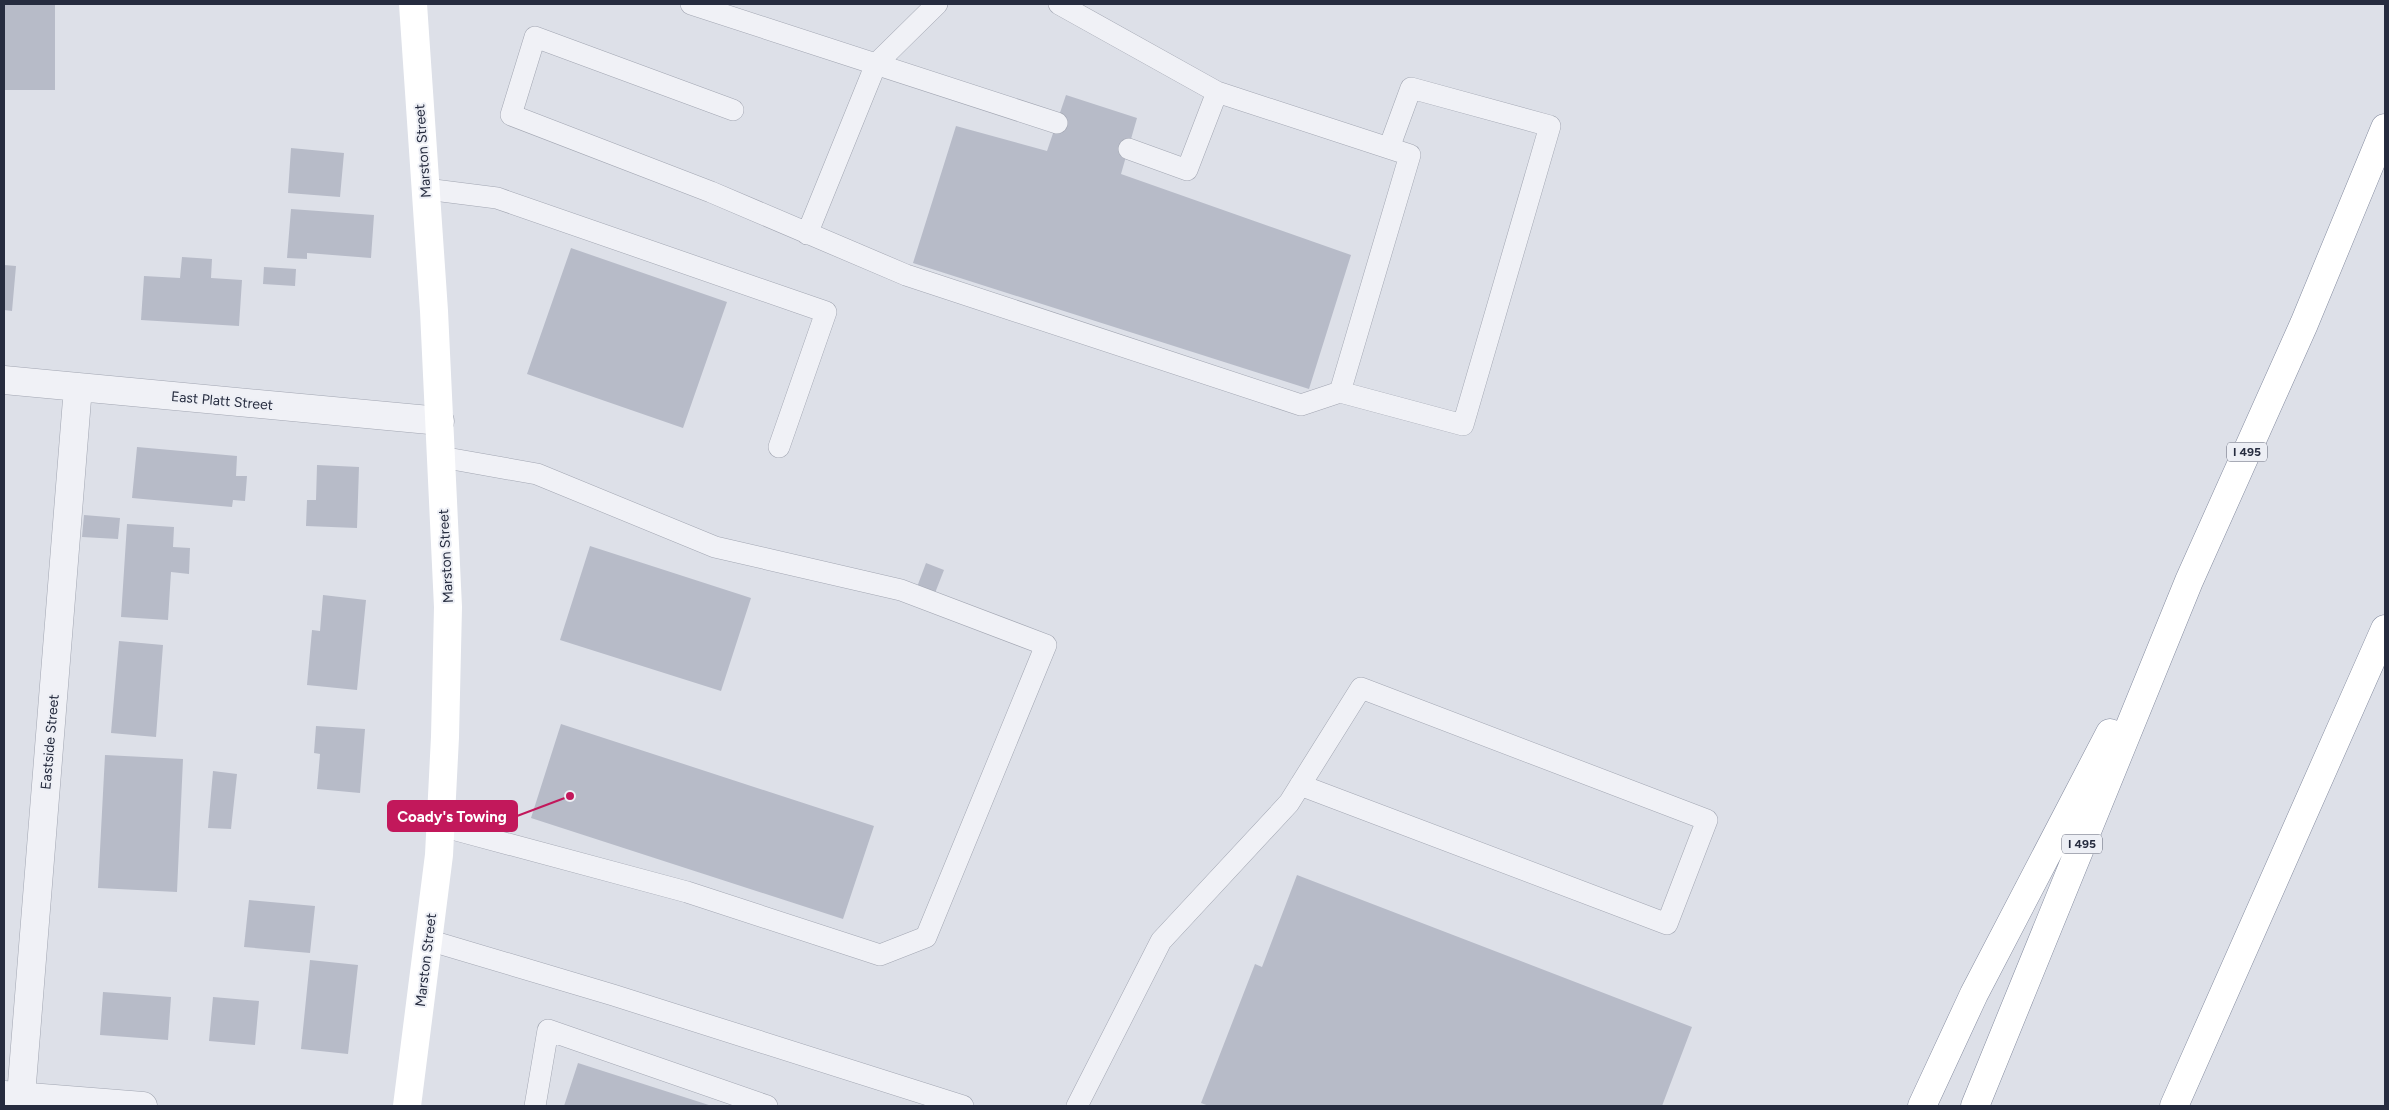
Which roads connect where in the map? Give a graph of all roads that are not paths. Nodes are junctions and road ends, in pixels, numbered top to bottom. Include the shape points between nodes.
1 (413, 4) edge
2 (691, 4) edge
3 (937, 4) edge
4 (1058, 4) edge
5 (876, 64) junction
6 (1217, 92) junction
7 (733, 110) dead end
8 (1057, 123) dead end
9 (2385, 128) edge
10 (1389, 148) junction
11 (1129, 149) dead end
12 (426, 188) junction
13 (807, 234) junction
14 (4, 380) edge
15 (78, 387) junction
16 (1340, 392) junction
17 (440, 421) junction
18 (779, 447) dead end
19 (441, 458) junction
20 (2190, 581) junction
21 (2385, 629) edge
22 (1300, 785) junction
23 (441, 826) junction
24 (428, 940) junction
25 (12, 1095) edge
26 (143, 1106) edge
27 (407, 1106) edge
28 (535, 1106) edge
29 (767, 1106) edge
30 (963, 1106) edge
31 (1077, 1106) edge
32 (1922, 1106) edge
33 (1975, 1106) edge
34 (2174, 1106) edge

1 - 12 main road, Marston Street
2 - 5 lane
3 - 5 lane
4 - 6 lane
5 - 8 lane
5 - 13 lane
6 - 10 lane
6 - 11 lane via 1187,170
7 - 13 lane via 535,37 511,115 711,192
9 - 20 main road, I 495 via 2304,324
10 - 16 lane via 1410,155
10 - 16 lane via 1410,88 1550,126 1463,425
12 - 17 main road, Marston Street
12 - 18 lane via 497,198 826,312
13 - 16 lane via 906,275 1301,405
14 - 15 street, East Platt Street
15 - 17 street, East Platt Street
15 - 25 street, Eastside Street
17 - 19 main road, Marston Street
19 - 23 main road, Marston Street via 448,607
19 - 23 lane via 537,474 715,547 901,590 1046,645 926,937 880,955 687,892
20 - 32 main road via 1974,994
20 - 33 main road, I 495
21 - 34 main road
22 - 22 lane via 1667,924 1707,820 1361,688
22 - 31 lane via 1289,803 1161,942
23 - 24 main road, Marston Street
24 - 27 main road, Marston Street
24 - 30 lane
25 - 26 street
28 - 29 lane via 548,1030

